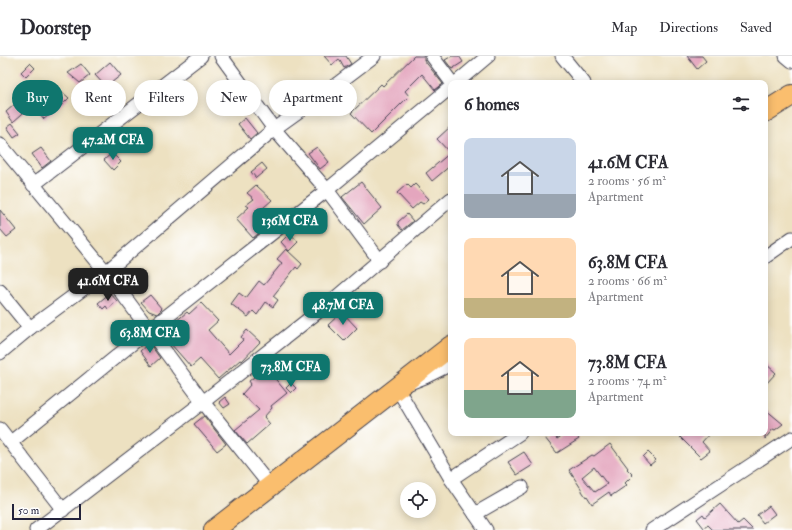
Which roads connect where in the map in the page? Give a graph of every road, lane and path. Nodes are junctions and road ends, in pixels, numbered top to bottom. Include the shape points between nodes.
1 (202, 56) edge
2 (221, 56) edge
3 (374, 56) edge
4 (432, 56) edge
5 (488, 56) edge
6 (562, 56) edge
7 (786, 56) edge
8 (792, 61) edge
9 (450, 80) edge
10 (460, 80) edge
11 (582, 80) edge
12 (448, 89) edge
13 (792, 95) edge
14 (768, 110) edge
15 (274, 129) junction
16 (0, 144) edge
17 (33, 184) junction
18 (327, 190) junction
19 (448, 202) edge
20 (792, 238) edge
21 (768, 255) edge
22 (380, 261) junction
23 (106, 272) junction
24 (0, 291) edge
25 (30, 328) junction
26 (149, 330) junction
27 (448, 348) edge
28 (0, 353) edge
29 (448, 366) edge
30 (397, 388) junction
31 (203, 402) junction
32 (0, 429) edge
33 (516, 436) edge
34 (792, 438) edge
35 (10, 442) junction
36 (451, 479) junction
37 (270, 487) junction
38 (522, 487) dead end
39 (62, 510) junction
40 (475, 514) junction
41 (36, 530) edge
42 (214, 530) edge
43 (486, 530) edge
44 (652, 530) edge

1 - 17 street
2 - 15 street
3 - 15 street
4 - 9 street
5 - 10 street
6 - 11 street
7 - 8 street
12 - 18 street
13 - 14 highway
15 - 18 street
15 - 23 street
16 - 17 street
17 - 23 street
18 - 22 street
18 - 26 street
19 - 22 street
20 - 21 street
22 - 31 street
23 - 25 street
23 - 26 street
24 - 25 street
25 - 28 street
26 - 31 street
26 - 35 street
27 - 30 highway
29 - 30 street
30 - 36 street
30 - 37 highway
31 - 37 street
31 - 39 street
32 - 35 street
33 - 36 street
34 - 44 street
35 - 39 street
36 - 40 street
37 - 42 highway
38 - 40 street
39 - 41 street
40 - 43 street

